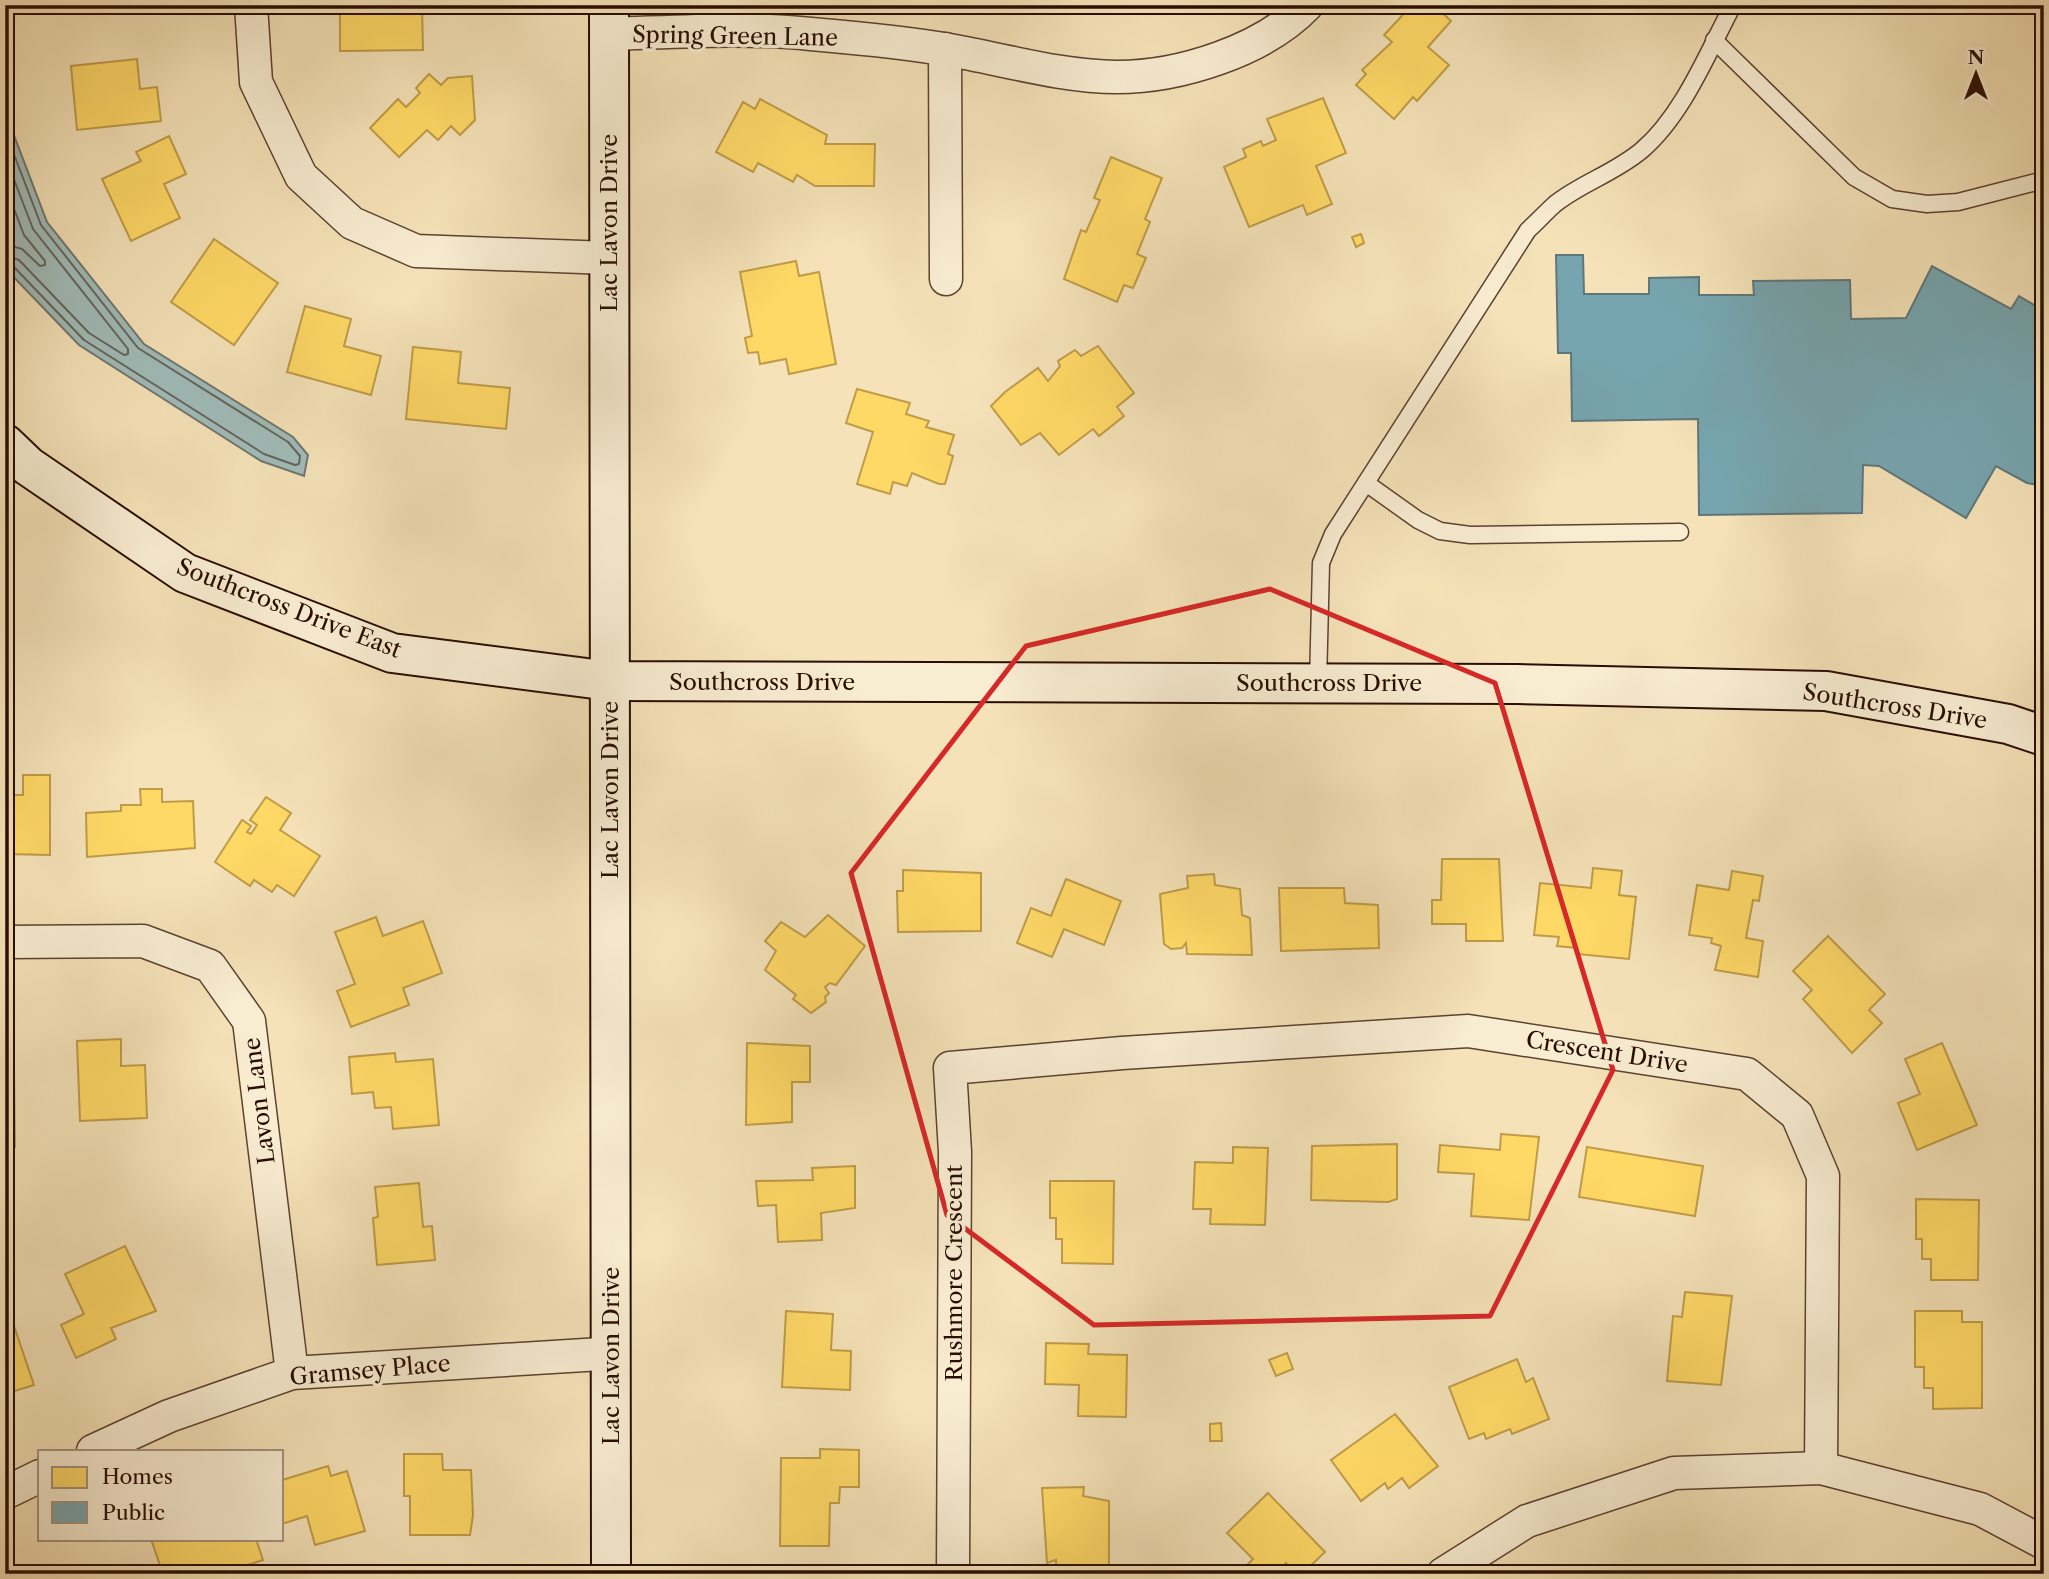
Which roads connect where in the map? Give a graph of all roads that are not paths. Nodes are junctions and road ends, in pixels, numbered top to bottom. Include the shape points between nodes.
1 (251, 5) edge
2 (1307, 5) edge
3 (1733, 5) edge
4 (609, 20) edge
5 (1714, 40) junction
6 (945, 49) junction
7 (2044, 180) edge
8 (609, 258) junction
9 (946, 279) dead end
10 (5, 444) edge
11 (1366, 483) junction
12 (1680, 532) dead end
13 (610, 681) junction
14 (1318, 683) junction
15 (2044, 736) edge
16 (5, 942) edge
17 (1045, 1061) joint
18 (611, 1341) junction
19 (292, 1373) junction
20 (95, 1450) edge
21 (1821, 1468) junction
22 (38, 1477) edge
23 (5, 1493) edge
24 (2044, 1543) edge
25 (611, 1574) edge
26 (953, 1574) edge
27 (1443, 1574) edge

1 - 8 street via 256,82 301,176 352,223 416,251
2 - 6 street, Spring Green Lane via 1260,40 1167,72 1105,76
3 - 5 lane
4 - 6 street, Spring Green Lane via 809,33
4 - 8 street, Lac Lavon Drive
5 - 7 lane via 1854,177 1892,199 1958,202
5 - 11 lane via 1679,105 1644,149 1556,203 1528,230
6 - 9 street
8 - 13 street, Lac Lavon Drive
10 - 13 street, Southcross Drive East via 28,466 185,573 392,653
11 - 12 lane via 1440,531 1470,535
11 - 14 lane via 1333,534 1321,563
13 - 14 street, Southcross Drive
13 - 18 street, Lac Lavon Drive
14 - 15 street, Southcross Drive via 1826,691 2008,724
16 - 19 street, Lavon Lane via 143,941 210,966 249,1021
17 - 21 street, Crescent Drive via 1468,1031 1747,1074 1797,1115 1823,1176
17 - 26 street, Rushmore Crescent via 950,1068 955,1152
18 - 19 street, Gramsey Place via 601,1354
18 - 25 street, Lac Lavon Drive
19 - 20 street, Gramsey Place via 169,1416
21 - 24 street via 1980,1509
21 - 27 street via 1674,1474 1527,1521
22 - 23 street

